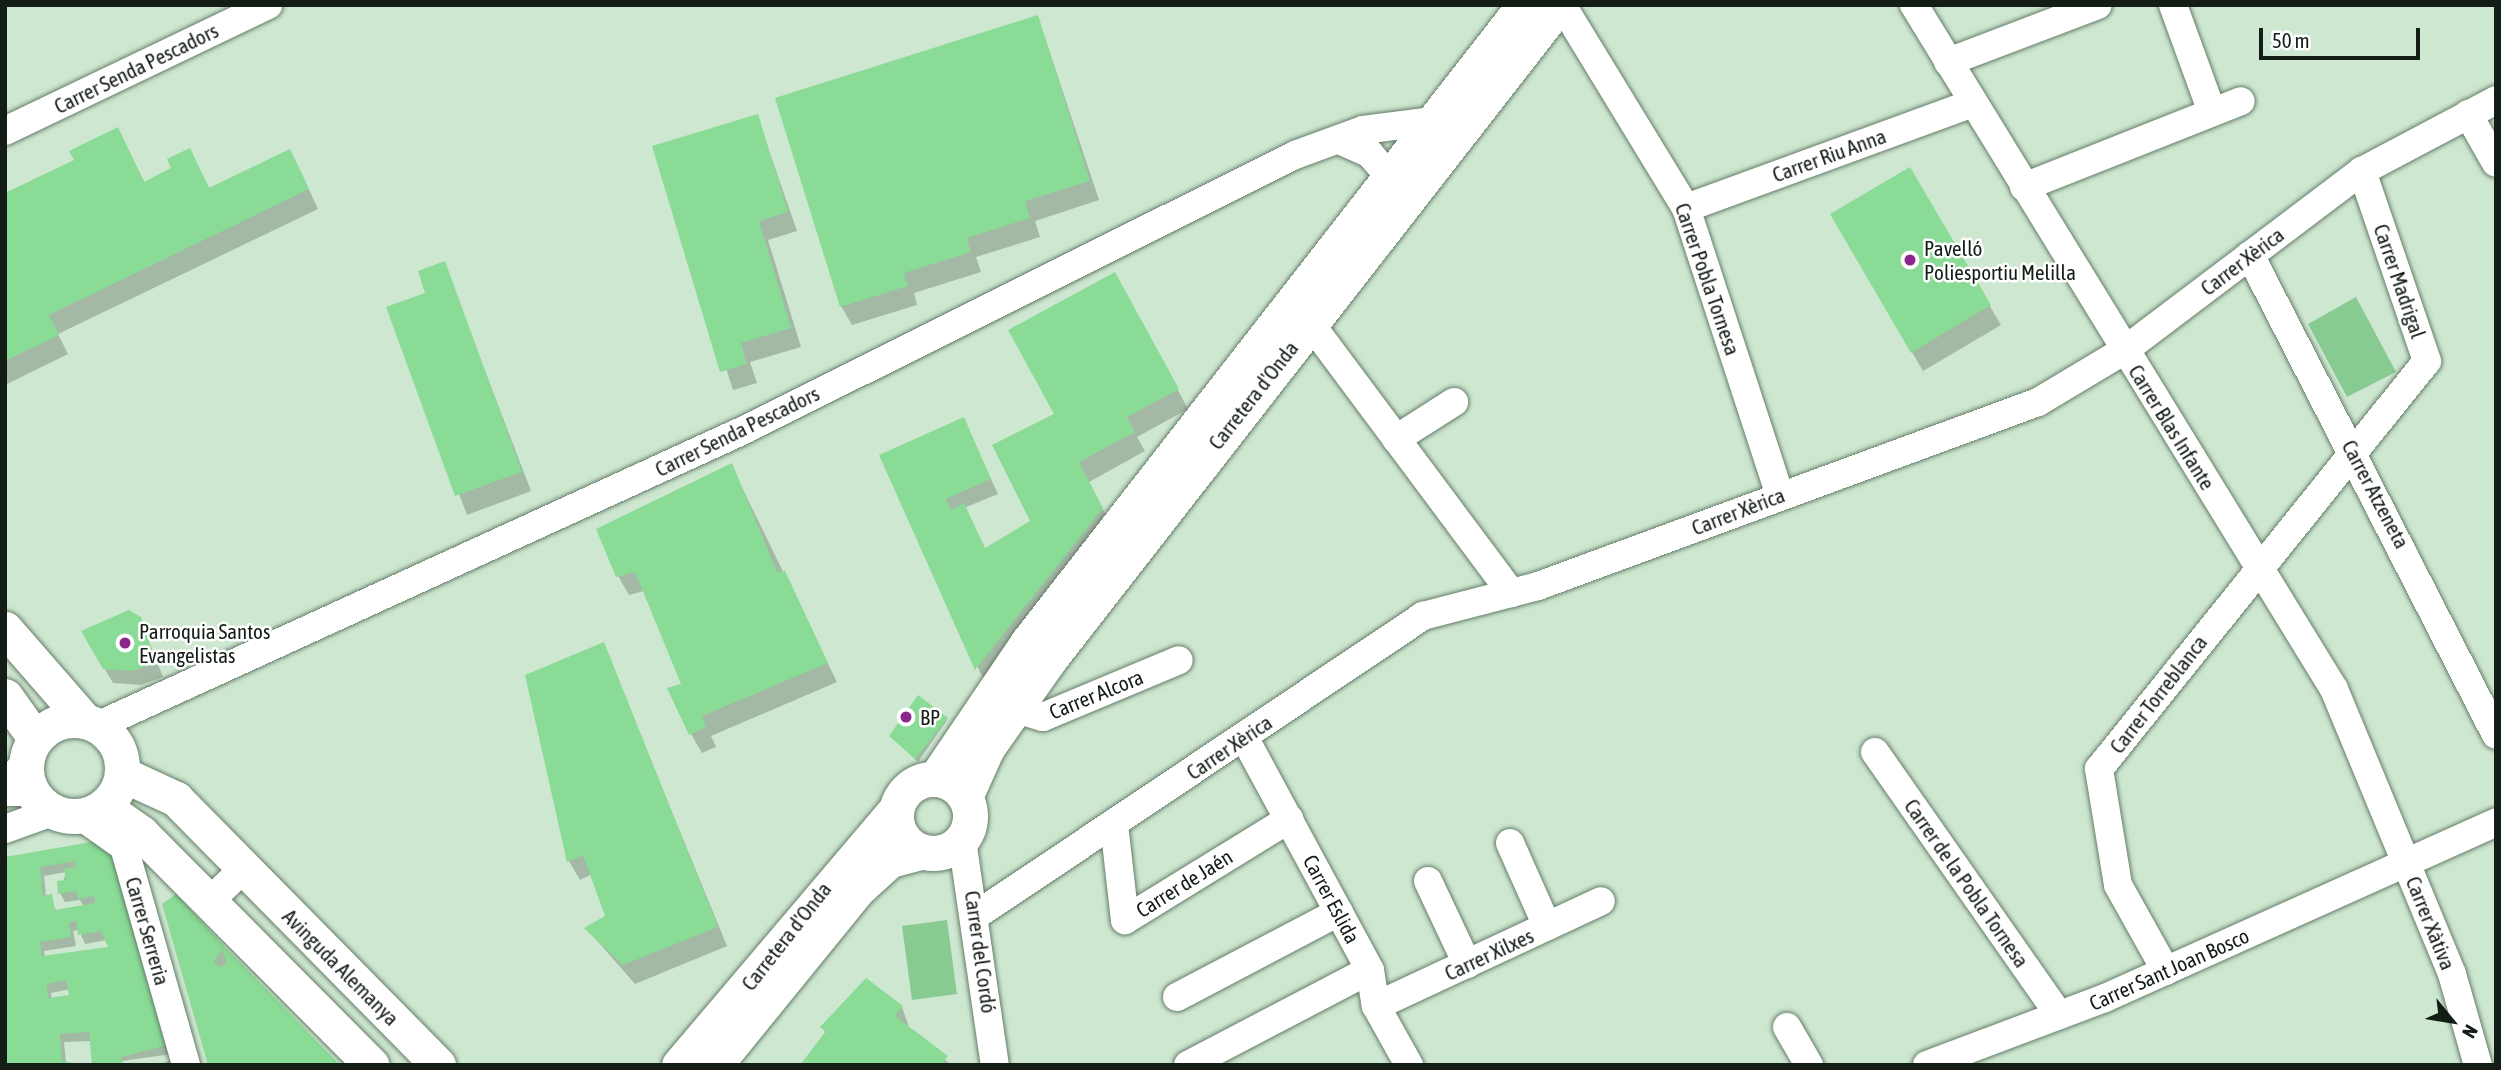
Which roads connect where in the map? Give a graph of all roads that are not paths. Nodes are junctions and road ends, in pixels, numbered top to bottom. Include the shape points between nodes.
1 (268, 5) edge
2 (1524, 5) edge
3 (1560, 5) edge
4 (1914, 5) edge
5 (2098, 5) edge
6 (2173, 5) edge
7 (1948, 62) junction
8 (2496, 100) edge
9 (2241, 101) dead end
10 (1973, 103) junction
11 (2212, 112) junction
12 (2468, 114) junction
13 (1433, 121) junction
14 (5, 131) edge
15 (1339, 140) junction
16 (2496, 163) edge
17 (2362, 171) junction
18 (1389, 176) junction
19 (2024, 187) junction
20 (1686, 208) junction
21 (2250, 255) junction
22 (1310, 323) junction
23 (2125, 350) junction
24 (1454, 402) dead end
25 (1396, 439) junction
26 (2353, 451) junction
27 (1780, 495) junction
28 (2259, 567) junction
29 (1511, 593) junction
30 (5, 629) edge
31 (1179, 660) dead end
32 (5, 696) edge
33 (1013, 708) junction
34 (2496, 735) edge
35 (110, 736) junction
36 (1244, 737) junction
37 (1875, 752) dead end
38 (935, 779) junction
39 (42, 788) edge
40 (965, 797) junction
41 (896, 809) junction
42 (1289, 819) junction
43 (2496, 822) edge
44 (1114, 824) junction
45 (5, 829) edge
46 (962, 840) junction
47 (1510, 843) dead end
48 (919, 852) junction
49 (2407, 862) junction
50 (244, 869) junction
51 (1427, 881) dead end
52 (1601, 901) dead end
53 (209, 902) junction
54 (1339, 912) junction
55 (978, 914) junction
56 (1547, 926) junction
57 (1467, 964) junction
58 (1370, 970) junction
59 (2166, 971) junction
60 (1177, 997) dead end
61 (1376, 1006) junction
62 (2059, 1015) junction
63 (1787, 1027) dead end
64 (1930, 1064) edge
65 (186, 1065) edge
66 (371, 1065) edge
67 (438, 1065) edge
68 (679, 1065) edge
69 (715, 1065) edge
70 (995, 1065) edge
71 (1188, 1065) edge
72 (1409, 1065) edge
73 (1809, 1065) edge
74 (2478, 1065) edge

1 - 14 street, Carrer Senda Pescadors
2 - 13 main road, Carretera d'Onda
3 - 20 street, Carrer Pobla Tornesa
3 - 22 main road, Carretera d'Onda
4 - 7 street, Carrer Blas Infante
5 - 7 street
6 - 11 street
7 - 10 street, Carrer Blas Infante
8 - 12 street, Carrer Xèrica
9 - 11 street
10 - 19 street, Carrer Blas Infante
10 - 20 street, Carrer Riu Anna
11 - 19 street
12 - 16 street
12 - 17 street, Carrer Xèrica
13 - 15 street, Carrer Senda Pescadors via 1363,130
13 - 18 main road, Carretera d'Onda
15 - 18 street via 1370,154
15 - 35 street, Carrer Senda Pescadors via 1295,155 744,430
17 - 21 street, Carrer Xèrica
17 - 26 street, Carrer Madrigal via 2427,361
18 - 38 main road, Carretera d'Onda via 1027,643
19 - 23 street, Carrer Blas Infante
20 - 27 street, Carrer Pobla Tornesa
21 - 23 street, Carrer Xèrica
21 - 26 street, Carrer Atzeneta
22 - 25 street
22 - 33 main road, Carretera d'Onda
23 - 27 street, Carrer Xèrica via 2038,402
23 - 28 street, Carrer Blas Infante
24 - 25 street
25 - 29 street
26 - 28 street, Carrer Torreblanca
26 - 34 street, Carrer Atzeneta
27 - 29 street, Carrer Xèrica
28 - 49 street, Carrer Blas Infante via 2334,689
28 - 59 street, Carrer Torreblanca via 2099,769 2118,884
29 - 36 street, Carrer Xèrica via 1423,616
30 - 35 main road, Avinguda Alemanya
31 - 33 street, Carrer Alcora via 1043,717
32 - 39 main road
33 - 40 main road, Carretera d'Onda
35 - 39 main road
35 - 39 main road via 58,722
35 - 50 main road, Avinguda Alemanya
36 - 42 street, Carrer Eslida
36 - 44 street, Carrer Xèrica
37 - 62 street, Carrer de la Pobla Tornesa
38 - 40 main road
38 - 41 main road via 908,789
39 - 45 street
39 - 53 main road via 141,833
39 - 65 street, Carrer Serreria via 124,846
40 - 46 main road via 970,819
41 - 48 main road via 900,835
41 - 68 main road, Carretera d'Onda
42 - 44 street, Carrer de Jaén via 1125,920
42 - 54 street, Carrer Eslida
43 - 49 street, Carrer Sant Joan Bosco
44 - 55 street, Carrer Xèrica
46 - 48 main road via 943,853
46 - 55 street, Carrer del Cordó
47 - 56 street
48 - 69 main road, Carretera d'Onda via 890,860 858,889
49 - 59 street, Carrer Sant Joan Bosco
49 - 74 street, Carrer Xàtiva via 2452,974
50 - 53 street
50 - 67 main road, Avinguda Alemanya
51 - 57 street
52 - 56 street, Carrer Xilxes
53 - 66 main road
54 - 58 street, Carrer Eslida
54 - 60 street
55 - 70 street, Carrer del Cordó
56 - 57 street, Carrer Xilxes
57 - 61 street, Carrer Xilxes
58 - 61 street, Carrer Eslida
58 - 71 street
59 - 62 street, Carrer Sant Joan Bosco
61 - 72 street, Carrer Eslida
62 - 64 street, Carrer Sant Joan Bosco
63 - 73 street

